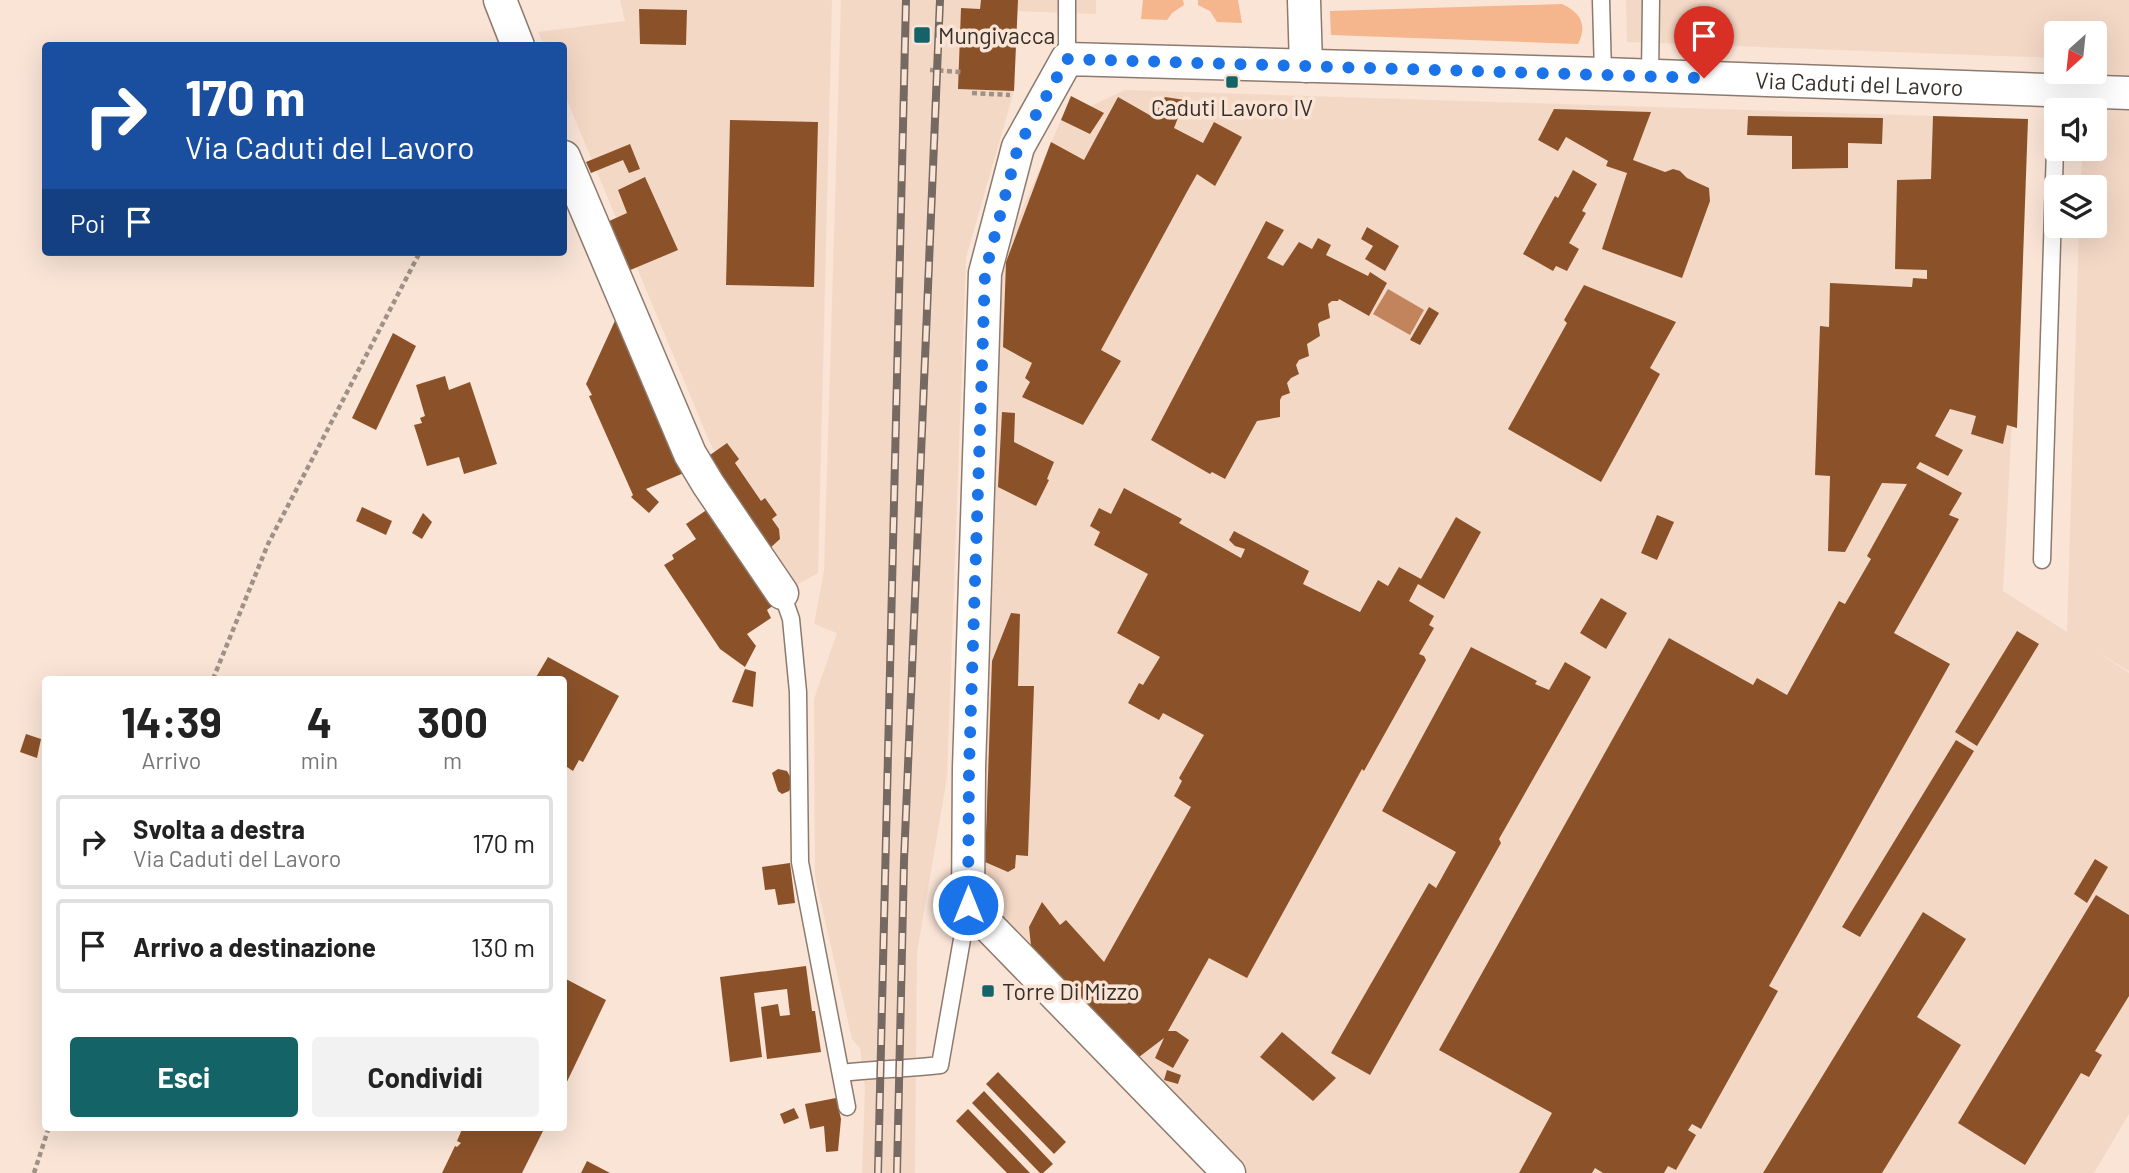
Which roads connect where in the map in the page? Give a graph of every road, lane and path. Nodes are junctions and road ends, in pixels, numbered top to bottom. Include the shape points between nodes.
1 (500, 0) edge
2 (1067, 0) edge
3 (1304, 0) edge
4 (1601, 0) edge
5 (1651, 0) edge
6 (516, 42) edge
7 (1067, 59) junction
8 (1306, 66) junction
9 (930, 70) dead end
10 (961, 72) dead end
11 (1603, 74) junction
12 (1650, 76) junction
13 (2129, 93) edge
14 (2101, 98) edge
15 (2044, 105) edge
16 (2055, 161) edge
17 (567, 164) edge
18 (418, 256) edge
19 (2042, 560) dead end
20 (782, 593) joint
21 (214, 676) edge
22 (968, 905) junction
23 (841, 1073) junction
24 (847, 1107) dead end
25 (48, 1131) edge
26 (34, 1173) edge
27 (1229, 1173) edge

1 - 6 street
2 - 7 lane
3 - 8 street
4 - 11 lane
5 - 12 lane
7 - 8 street, Via Caduti del Lavoro
7 - 22 street via 1018,147 985,273
8 - 11 street, Via Caduti del Lavoro
9 - 10 path
11 - 12 street, Via Caduti del Lavoro
12 - 15 street, Via Caduti del Lavoro
13 - 14 street, Via Caduti del Lavoro
16 - 19 lane
17 - 20 street via 690,454
18 - 21 path via 268,544
20 - 23 lane via 791,619 797,692 800,862
22 - 23 lane via 940,1065
22 - 27 street
23 - 24 lane
25 - 26 path

